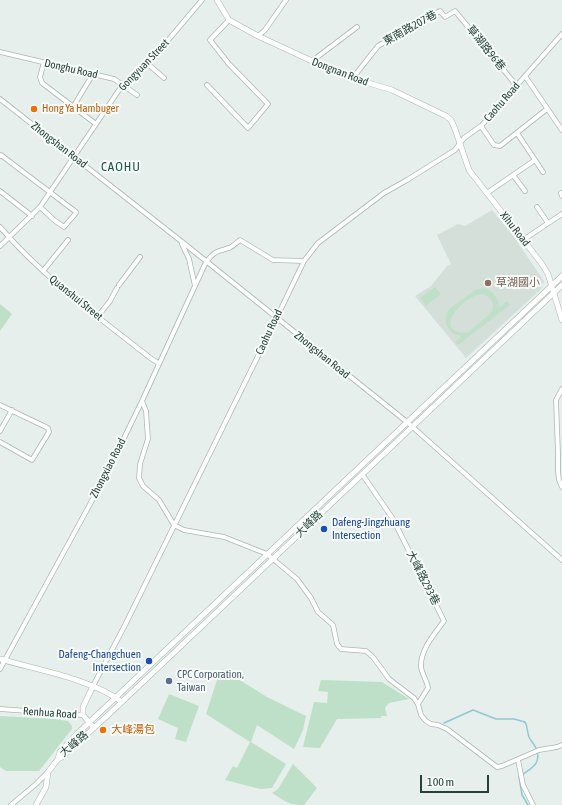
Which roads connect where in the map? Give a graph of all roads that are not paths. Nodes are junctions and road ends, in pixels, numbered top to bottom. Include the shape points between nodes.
1 (202, 0) edge
2 (217, 0) edge
3 (286, 0) edge
4 (455, 11) joint
5 (229, 20) junction
6 (357, 27) dead end
7 (562, 34) edge
8 (258, 36) junction
9 (0, 52) edge
10 (44, 62) junction
11 (312, 62) junction
12 (148, 64) junction
13 (93, 74) junction
14 (525, 76) junction
15 (164, 78) dead end
16 (352, 79) junction
17 (123, 84) junction
18 (207, 85) dead end
19 (516, 85) junction
20 (137, 95) dead end
21 (0, 99) edge
22 (73, 107) junction
23 (547, 109) junction
24 (96, 124) junction
25 (481, 126) junction
26 (562, 130) edge
27 (517, 134) junction
28 (460, 143) junction
29 (0, 156) edge
30 (74, 157) junction
31 (535, 160) junction
32 (543, 172) dead end
33 (513, 175) junction
34 (0, 191) edge
35 (50, 191) junction
36 (525, 191) dead end
37 (487, 193) junction
38 (40, 207) junction
39 (537, 207) dead end
40 (562, 214) edge
41 (32, 216) junction
42 (548, 223) junction
43 (0, 227) edge
44 (9, 237) junction
45 (68, 240) dead end
46 (523, 240) junction
47 (182, 242) junction
48 (0, 246) edge
49 (140, 257) dead end
50 (304, 261) junction
51 (206, 262) junction
52 (43, 271) junction
53 (562, 276) edge
54 (562, 285) edge
55 (195, 286) junction
56 (551, 286) junction
57 (554, 293) junction
58 (98, 316) junction
59 (276, 317) junction
60 (562, 320) edge
61 (158, 363) junction
62 (562, 389) edge
63 (142, 401) junction
64 (0, 405) edge
65 (12, 410) junction
66 (407, 422) junction
67 (413, 428) junction
68 (0, 431) edge
69 (0, 442) edge
70 (362, 474) junction
71 (562, 488) edge
72 (174, 525) junction
73 (267, 554) junction
74 (273, 559) junction
75 (562, 560) edge
76 (2, 659) edge
77 (0, 669) edge
78 (93, 686) junction
79 (115, 697) junction
80 (122, 702) junction
81 (418, 704) junction
82 (0, 709) edge
83 (82, 715) junction
84 (89, 722) junction
85 (94, 728) junction
86 (562, 745) edge
87 (58, 759) junction
88 (518, 760) junction
89 (48, 772) junction
90 (11, 805) edge
91 (36, 805) edge
92 (533, 805) edge

1 - 12 street, Gongyuan Street
2 - 5 street
3 - 8 street
4 - 16 street, 東南路207巷 via 445,17 440,11 378,46
4 - 19 street, 草湖路96巷
5 - 8 street, Dongnan Road
5 - 18 street via 210,40 229,64 268,104 248,128
6 - 11 street
7 - 14 street, Caohu Road
8 - 11 street, Dongnan Road
9 - 10 street, Donghu Road
10 - 13 street, Donghu Road
10 - 22 street via 40,77 42,83
11 - 16 street, Dongnan Road
12 - 15 street
12 - 17 street, Gongyuan Street
13 - 17 street, Donghu Road
13 - 22 street
14 - 19 street, Caohu Road
14 - 23 street
16 - 28 street, Dongnan Road via 392,90 446,116 453,124
17 - 20 street, Donghu Road
17 - 24 street, Gongyuan Street
19 - 25 street, Caohu Road
21 - 30 street, Zhongshan Road
22 - 24 street
23 - 26 street
23 - 27 street
24 - 30 street, Gongyuan Street
25 - 27 street via 497,146
25 - 28 street, Caohu Road
27 - 31 street
28 - 37 street, Xihu Road via 469,170
28 - 50 street, Caohu Road via 455,150 364,207 318,243
29 - 35 street
30 - 35 street, Gongyuan Street
30 - 47 street, Zhongshan Road
31 - 32 street
31 - 33 street
33 - 36 street
33 - 37 street
34 - 41 street
35 - 38 street, Gongyuan Street
35 - 38 street via 76,214 64,227
37 - 46 street, Xihu Road
38 - 41 street, Gongyuan Street
39 - 42 street
40 - 42 street
41 - 44 street, Gongyuan Street
42 - 46 street
43 - 44 street, Quanshui Street
44 - 48 street, Gongyuan Street
44 - 52 street, Quanshui Street
45 - 52 street
46 - 56 street, Xihu Road via 542,264
47 - 51 street, Zhongshan Road
47 - 55 street
49 - 58 street
50 - 51 street via 273,260 240,240 230,248 213,253
50 - 59 street, Caohu Road
51 - 55 street, Zhongxiao Road
51 - 59 street, Zhongshan Road
52 - 58 street, Quanshui Street
53 - 56 street, 大峰路
54 - 57 street, 大峰路
55 - 61 street, Zhongxiao Road
56 - 57 street, Xihu Road
56 - 66 street, 大峰路
57 - 60 street, Xihu Road
57 - 67 street, 大峰路
58 - 61 street, Quanshui Street
59 - 66 street, Zhongshan Road
59 - 72 street, Caohu Road
61 - 63 street, Zhongxiao Road
62 - 71 street via 556,400 558,471
63 - 72 street via 146,411 148,439 140,464 139,478 143,486 159,500
63 - 76 street, Zhongxiao Road via 107,473
64 - 65 street
65 - 68 street
65 - 69 street via 48,428 50,432 32,460
66 - 67 street, Zhongshan Road
66 - 73 street, 大峰路
67 - 70 street, 大峰路
67 - 75 street, Zhongshan Road
70 - 74 street, 大峰路
70 - 81 street, 大峰路293巷 via 393,519 444,621 428,643 422,659 421,667 428,688
72 - 73 street via 184,530 224,537
72 - 78 street, Caohu Road
73 - 74 street
73 - 79 street, 大峰路
74 - 80 street, 大峰路
74 - 81 street via 297,579 318,612 333,625 338,647 366,651 389,679
76 - 77 street, Zhongxiao Road
76 - 78 street
78 - 79 street
78 - 83 street, Caohu Road via 83,706
79 - 80 street
79 - 84 street, 大峰路
80 - 85 street, 大峰路
81 - 88 street via 426,721 448,729 497,767
82 - 83 street, Renhua Road
83 - 84 street, Renhua Road
84 - 85 street, Renhua Road
84 - 87 street, 大峰路 via 60,752
85 - 87 street, 大峰路
86 - 88 street via 539,750
87 - 89 street
88 - 92 street via 523,785
89 - 90 street
89 - 91 street via 46,787

